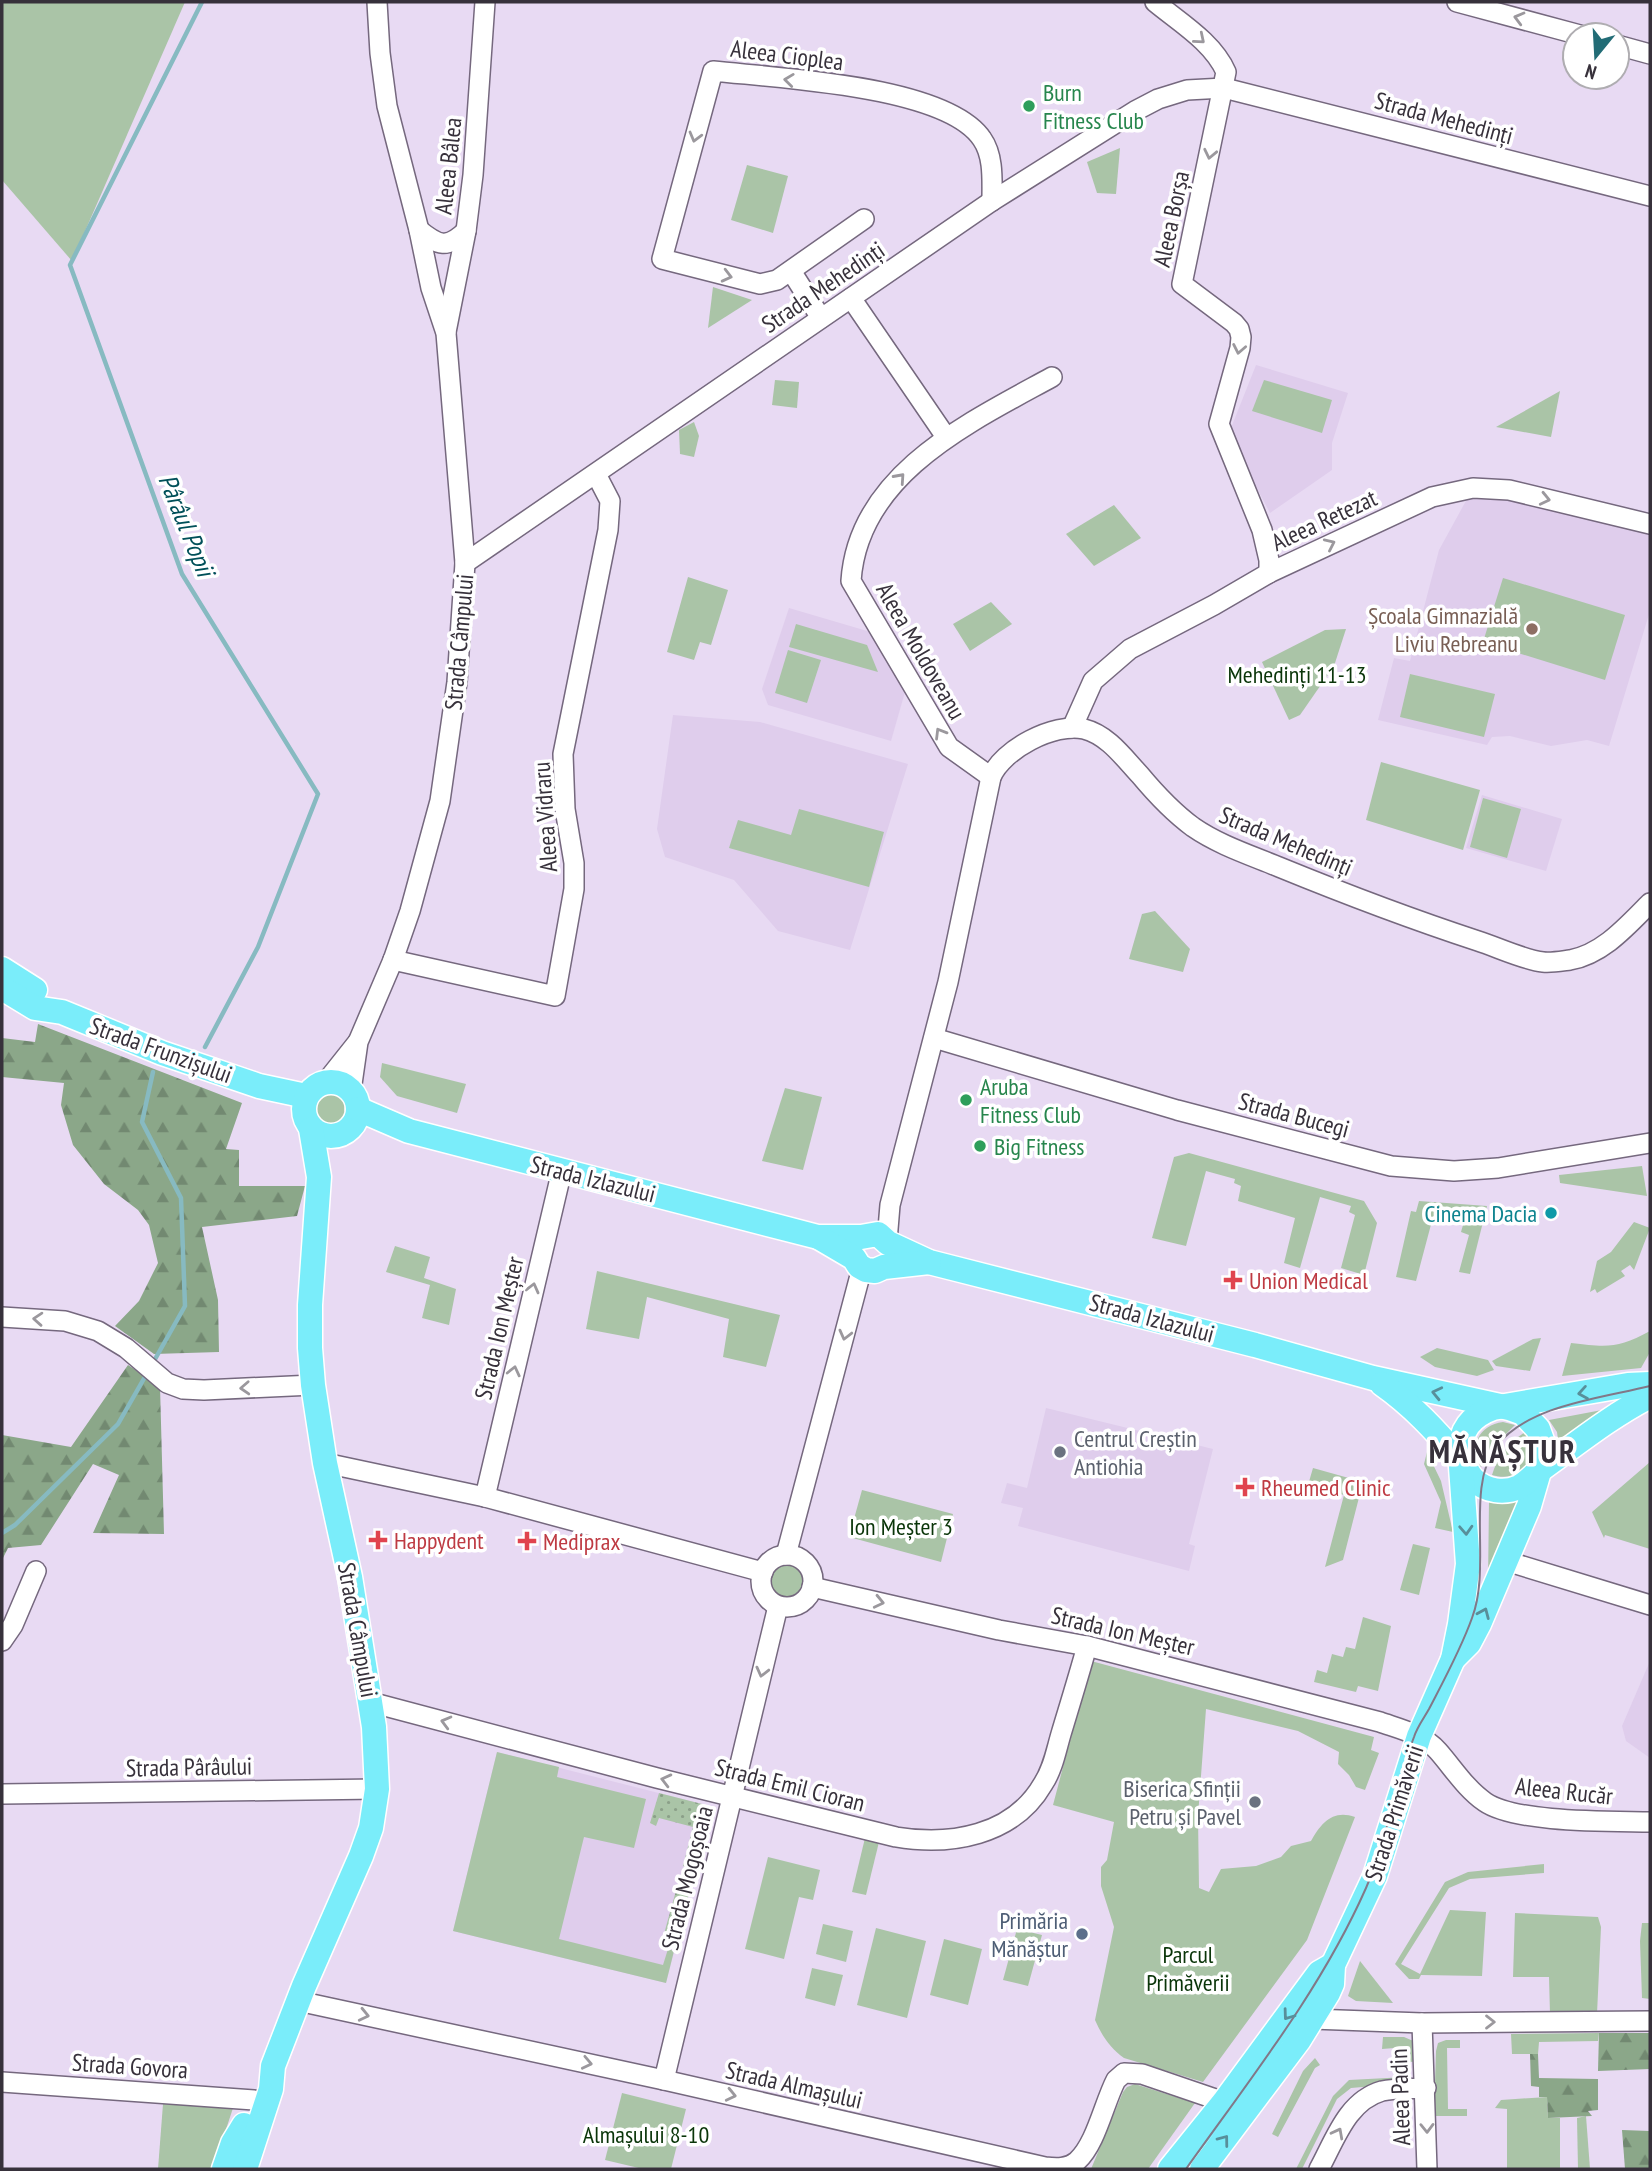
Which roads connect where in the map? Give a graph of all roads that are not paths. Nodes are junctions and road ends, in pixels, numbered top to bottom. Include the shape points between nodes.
1 (377, 2) edge
2 (485, 2) edge
3 (1155, 2) edge
4 (1457, 2) edge
5 (1561, 30) edge
6 (1631, 49) edge
7 (1650, 54) edge
8 (1224, 88) junction
9 (1650, 196) edge
10 (992, 201) junction
11 (864, 219) dead end
12 (419, 230) junction
13 (467, 231) junction
14 (790, 271) junction
15 (851, 298) junction
16 (821, 318) junction
17 (446, 333) junction
18 (1052, 377) dead end
19 (946, 437) junction
20 (596, 474) junction
21 (1650, 524) edge
22 (465, 563) junction
23 (1269, 573) junction
24 (1072, 728) junction
25 (991, 778) junction
26 (1650, 903) edge
27 (393, 960) junction
28 (2, 969) edge
29 (2, 988) edge
30 (62, 1012) junction
31 (934, 1038) junction
32 (358, 1042) junction
33 (259, 1086) joint
34 (312, 1105) junction
35 (349, 1115) junction
36 (1650, 1143) edge
37 (562, 1170) junction
38 (319, 1177) junction
39 (872, 1250) junction
40 (2, 1317) edge
41 (1373, 1378) junction
42 (1650, 1384) edge
43 (313, 1385) junction
44 (1650, 1396) edge
45 (1502, 1408) junction
46 (1462, 1462) junction
47 (325, 1463) junction
48 (1537, 1471) junction
49 (485, 1497) junction
50 (786, 1555) junction
51 (1506, 1562) junction
52 (36, 1571) dead end
53 (763, 1572) junction
54 (812, 1587) junction
55 (1650, 1605) edge
56 (778, 1606) junction
57 (2, 1641) edge
58 (1087, 1646) junction
59 (1453, 1659) junction
60 (370, 1702) junction
61 (1419, 1736) junction
62 (377, 1789) junction
63 (2, 1794) edge
64 (732, 1797) junction
65 (1650, 1822) edge
66 (1333, 1965) junction
67 (298, 2001) junction
68 (1312, 2019) junction
69 (1650, 2021) edge
70 (1422, 2023) junction
71 (273, 2066) junction
72 (664, 2080) junction
73 (2, 2082) edge
74 (1426, 2088) junction
75 (254, 2100) junction
76 (1224, 2102) junction
77 (244, 2125) junction
78 (224, 2169) edge
79 (230, 2169) edge
80 (245, 2169) edge
81 (1170, 2169) edge
82 (1202, 2169) edge
83 (1319, 2169) edge
84 (1427, 2169) edge

1 - 12 street, Strada Câmpului via 387,106
2 - 13 street, Aleea Bâlea
3 -> 8 street via 1222,62
5 -> 4 street
6 - 7 street
8 - 9 street, Strada Mehedinți
8 - 10 street, Strada Mehedinți via 1187,90 1158,99
8 -> 23 street, Aleea Borșa via 1182,284 1239,329 1240,348 1219,424 1262,530
10 -> 14 street, Aleea Cioplea via 983,139 946,112 857,88 713,71 662,259 760,284
10 - 15 street, Strada Mehedinți
11 - 14 street, Aleea Cioplea
12 - 13 street via 444,244 455,242
12 - 17 street, Strada Câmpului
13 - 17 street, Aleea Bâlea
14 - 16 street
15 - 16 street, Strada Mehedinți
15 - 19 street
16 - 20 street, Strada Mehedinți
17 - 22 street, Strada Câmpului
18 - 19 street, Aleea Moldoveanu
25 -> 19 street, Aleea Moldoveanu via 948,747 851,581 852,558 879,501
20 - 22 street, Strada Mehedinți
20 - 27 street, Aleea Vidraru via 610,501 608,530 563,754 574,890 555,996
23 -> 21 street, Aleea Retezat via 1432,497 1473,488 1509,490
22 - 27 street, Strada Câmpului via 457,682 440,801
23 - 24 street, Aleea Retezat via 1130,649 1094,681
24 - 25 street via 1051,731 1024,745 1001,761
24 - 26 street, Strada Mehedinți via 1092,732 1108,742 1192,826 1233,849 1450,932 1543,962 1586,956 1604,946
25 - 31 street
27 - 32 street, Strada Câmpului
28 - 30 main road, Strada Frunzișului
29 - 30 main road, Strada Frunzișului via 35,1008
30 - 33 main road, Strada Frunzișului
31 - 36 street, Strada Bucegi via 1166,1107 1391,1166 1454,1171 1498,1168
31 - 39 street via 890,1205
32 - 34 street, Strada Câmpului
32 - 35 street, Strada Câmpului
33 - 34 main road, Strada Izlazului
34 - 35 main road, Strada Izlazului via 328,1136
34 - 35 main road, Strada Izlazului via 344,1085
34 - 38 main road, Strada Câmpului
35 - 37 main road, Strada Izlazului
35 - 38 main road, Strada Câmpului
37 - 39 main road, Strada Izlazului
49 -> 37 street, Strada Ion Meșter
38 - 43 main road, Strada Câmpului via 310,1305
39 - 41 main road, Strada Izlazului
39 -> 50 street
43 -> 40 street via 183,1389 167,1383 98,1331 65,1321
45 -> 41 main road, Strada Izlazului
41 - 46 main road, Strada Izlazului via 1408,1402
42 -> 45 main road, Strada Primăverii
43 - 47 main road, Strada Câmpului
44 - 48 main road via 1601,1423
45 - 46 main road, Strada Primăverii via 1477,1415 1466,1428 1460,1444
45 - 48 main road, Strada Primăverii via 1523,1413 1538,1429 1544,1450
46 - 48 main road via 1475,1481 1495,1490 1519,1487
46 -> 59 main road, Strada Primăverii via 1468,1564
47 - 49 street
47 - 60 main road, Strada Câmpului
48 - 51 main road, Strada Primăverii via 1529,1506
49 - 53 street
50 - 53 street via 774,1559
50 - 54 street via 808,1566
51 - 55 street
59 -> 51 main road, Strada Primăverii via 1469,1643
52 - 57 street
53 - 56 street via 762,1590
54 - 56 street via 801,1603
54 -> 58 street, Strada Ion Meșter
56 -> 64 street, Strada Mogoșoaia
58 - 61 street, Strada Ion Meșter
58 - 64 street, Strada Emil Cioran via 1051,1771 1033,1799 997,1828 943,1841 918,1841
59 - 61 main road, Strada Primăverii
60 - 62 main road, Strada Câmpului
64 -> 60 street, Strada Emil Cioran
61 - 65 street, Aleea Rucăr via 1475,1793 1499,1809 1575,1820
61 - 66 main road, Strada Primăverii via 1375,1875
62 - 63 street, Strada Pârâului
62 - 67 main road, Strada Câmpului via 361,1856
64 - 72 street, Strada Mogoșoaia
66 - 68 main road, Strada Primăverii via 1332,1984
66 -> 76 main road, Strada Primăverii via 1319,1973
67 - 71 main road, Strada Câmpului
67 -> 72 street, Strada Almașului
68 - 70 street
82 -> 68 main road, Strada Primăverii
70 -> 69 street
70 - 74 street, Aleea Padin
71 - 75 main road, Strada Câmpului
71 - 80 main road, Strada Câmpului via 271,2089
72 -> 76 street, Strada Almașului via 1038,2166 1064,2167 1077,2161 1118,2076 1124,2073 1142,2074
73 - 75 street, Strada Govora
83 -> 74 street via 1348,2115 1363,2100 1383,2091
74 -> 84 street, Aleea Padin
75 - 77 main road, Strada Câmpului
76 - 81 main road, Strada Primăverii
77 - 78 main road
77 - 79 main road, Strada Câmpului

